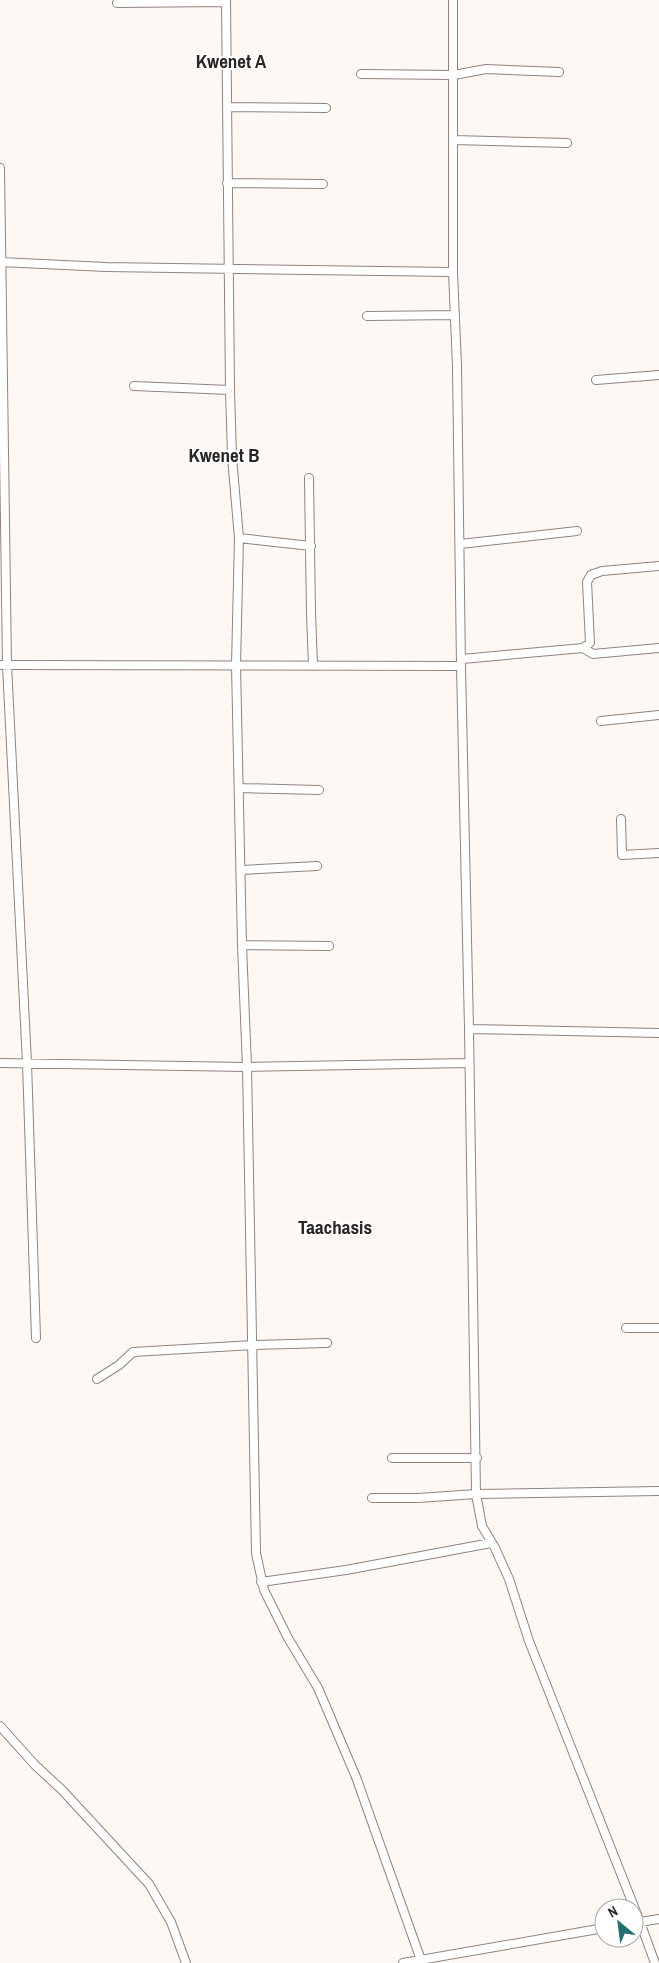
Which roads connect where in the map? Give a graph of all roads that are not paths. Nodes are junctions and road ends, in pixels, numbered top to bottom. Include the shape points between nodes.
1 (453, 0) edge
2 (226, 1) edge
3 (117, 3) dead end
4 (559, 72) dead end
5 (361, 74) dead end
6 (454, 75) junction
7 (227, 107) junction
8 (326, 108) dead end
9 (453, 140) junction
10 (567, 143) dead end
11 (0, 168) edge
12 (227, 183) junction
13 (323, 184) dead end
14 (1, 262) edge
15 (229, 269) junction
16 (453, 272) junction
17 (455, 315) junction
18 (367, 316) dead end
19 (659, 375) edge
20 (596, 380) dead end
21 (134, 386) dead end
22 (230, 390) junction
23 (309, 478) dead end
24 (577, 531) dead end
25 (238, 538) junction
26 (3, 542) edge
27 (460, 544) junction
28 (310, 546) junction
29 (659, 566) edge
30 (583, 648) junction
31 (659, 648) edge
32 (461, 663) junction
33 (3, 665) edge
34 (236, 665) junction
35 (313, 666) junction
36 (659, 715) edge
37 (601, 721) dead end
38 (239, 788) junction
39 (319, 790) dead end
40 (621, 819) dead end
41 (659, 853) edge
42 (317, 866) dead end
43 (240, 870) junction
44 (242, 945) junction
45 (329, 946) dead end
46 (469, 1029) junction
47 (659, 1033) edge
48 (0, 1063) edge
49 (27, 1063) junction
50 (468, 1063) junction
51 (248, 1067) junction
52 (626, 1328) dead end
53 (659, 1328) edge
54 (36, 1338) dead end
55 (327, 1343) dead end
56 (253, 1344) junction
57 (97, 1379) dead end
58 (392, 1458) dead end
59 (477, 1458) junction
60 (659, 1491) edge
61 (476, 1494) junction
62 (372, 1498) dead end
63 (491, 1543) junction
64 (261, 1582) junction
65 (0, 1726) edge
66 (628, 1898) edge
67 (659, 1919) edge
68 (644, 1921) edge
69 (594, 1930) edge
70 (644, 1938) edge
71 (421, 1961) edge
72 (186, 1963) edge
73 (403, 1963) edge
74 (655, 1963) edge

1 - 6 street
2 - 3 street
2 - 7 street
4 - 6 street via 486,69
5 - 6 street
6 - 9 street
7 - 8 street
7 - 12 street
9 - 10 street
9 - 16 street
11 - 14 street
12 - 13 street
12 - 15 street
14 - 15 street
14 - 26 street
15 - 16 street
15 - 22 street
16 - 17 street
17 - 18 street
17 - 27 street
19 - 20 street
21 - 22 street
22 - 25 street
23 - 28 street
24 - 27 street
25 - 28 street
25 - 34 street
26 - 33 street
27 - 32 street
28 - 35 street
29 - 30 street via 602,571 591,575 587,582 590,643
30 - 31 street via 593,654
30 - 32 street
32 - 35 street
32 - 46 street
33 - 34 street
33 - 49 street
34 - 35 street
34 - 38 street
36 - 37 street
38 - 39 street
38 - 43 street
40 - 41 street via 622,855
42 - 43 street
43 - 44 street
44 - 45 street
44 - 51 street
46 - 47 street
46 - 50 street
48 - 49 street
49 - 51 street
49 - 54 street
50 - 51 street
50 - 59 street
51 - 56 street
52 - 53 street
55 - 56 street
56 - 57 street via 133,1352
56 - 64 street via 255,1536
58 - 59 street
59 - 61 street
60 - 61 street
61 - 62 street
61 - 63 street via 479,1518
63 - 64 street
63 - 66 street via 509,1579 529,1641
64 - 71 street via 288,1638 318,1688 352,1768
65 - 72 street via 148,1884 171,1922
67 - 68 street
69 - 71 street
70 - 74 street
71 - 73 street

